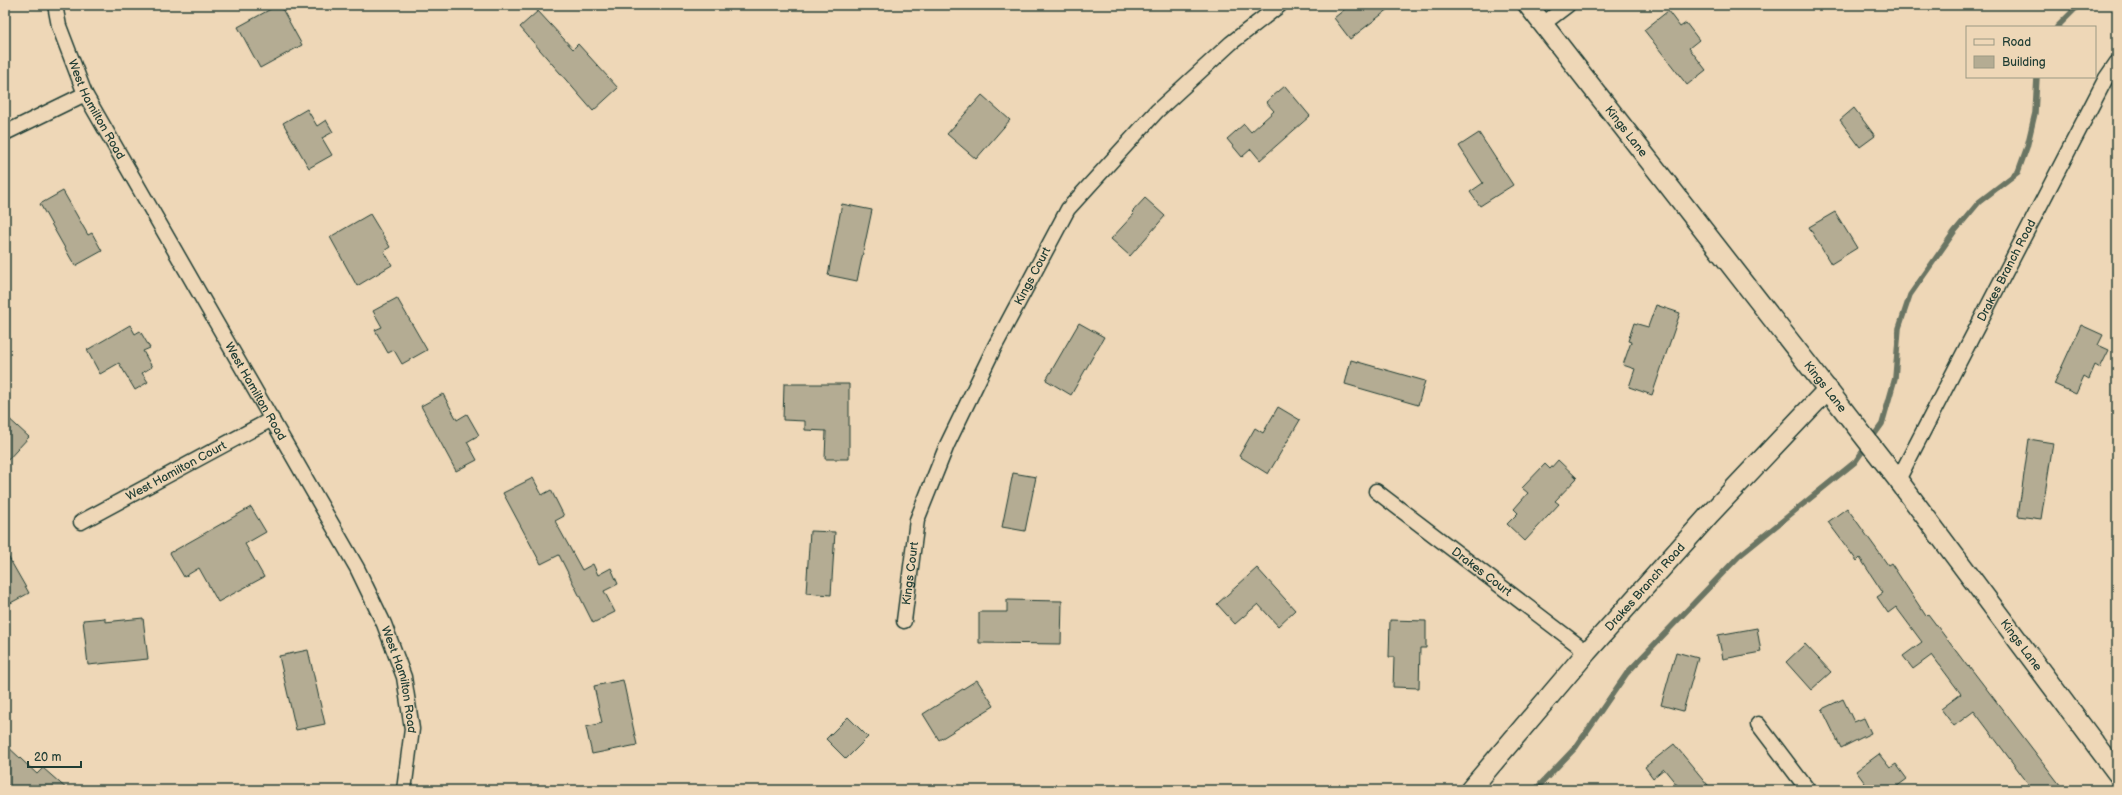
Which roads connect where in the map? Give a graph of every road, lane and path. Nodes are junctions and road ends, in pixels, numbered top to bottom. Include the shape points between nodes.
1 (55, 5) edge
2 (1280, 5) edge
3 (1528, 5) edge
4 (1568, 5) edge
5 (1543, 24) junction
6 (2117, 62) edge
7 (85, 94) junction
8 (5, 132) edge
9 (1828, 390) junction
10 (272, 419) junction
11 (1898, 480) junction
12 (1376, 491) dead end
13 (81, 522) dead end
14 (904, 621) dead end
15 (1587, 652) junction
16 (1758, 724) dead end
17 (2117, 773) edge
18 (404, 790) edge
19 (1470, 790) edge
20 (1808, 790) edge

1 - 7 street, West Hamilton Road via 59,26
2 - 14 street, Kings Court via 1231,43 1157,111 1068,210 991,354 947,445 917,520
3 - 5 street, Kings Lane
4 - 5 street
5 - 9 street, Kings Lane
6 - 11 street, Drakes Branch Road via 2102,85
7 - 8 street
7 - 10 street, West Hamilton Road
9 - 11 street, Kings Lane
9 - 15 street, Drakes Branch Road via 1710,514
10 - 13 street, West Hamilton Court
10 - 18 street, West Hamilton Road via 357,568 384,624 404,677 412,729
11 - 17 street, Kings Lane
12 - 15 street, Drakes Court
15 - 19 street, Drakes Branch Road
16 - 20 street

